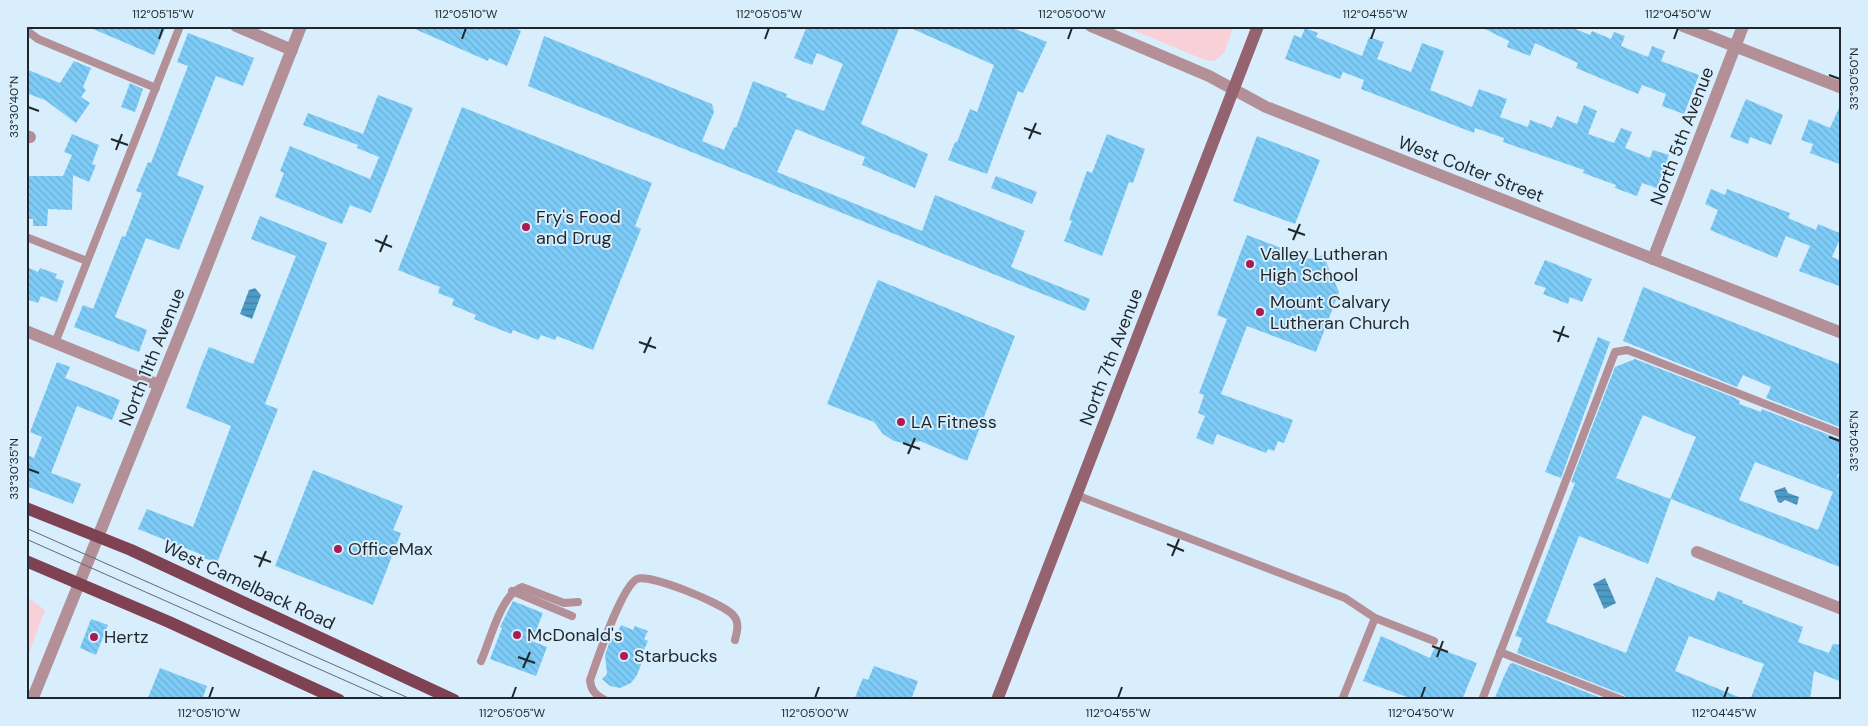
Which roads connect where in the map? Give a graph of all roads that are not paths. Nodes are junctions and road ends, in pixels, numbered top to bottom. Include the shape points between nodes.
1 (180, 26) edge
2 (236, 26) edge
3 (301, 26) edge
4 (1091, 26) edge
5 (1258, 26) edge
6 (1683, 26) edge
7 (1743, 26) edge
8 (26, 30) edge
9 (1735, 47) junction
10 (292, 50) junction
11 (156, 88) junction
12 (1842, 88) edge
13 (1234, 89) junction
14 (26, 237) edge
15 (1653, 259) junction
16 (87, 261) junction
17 (26, 332) edge
18 (1842, 333) edge
19 (55, 343) junction
20 (160, 385) junction
21 (1842, 434) edge
22 (1076, 495) junction
23 (26, 508) edge
24 (99, 537) junction
25 (1697, 552) dead end
26 (26, 561) edge
27 (79, 583) junction
28 (512, 592) junction
29 (578, 602) dead end
30 (1842, 609) edge
31 (572, 616) dead end
32 (1375, 618) junction
33 (735, 640) dead end
34 (1434, 641) dead end
35 (1500, 652) junction
36 (481, 661) dead end
37 (32, 700) edge
38 (340, 700) edge
39 (454, 700) edge
40 (605, 700) edge
41 (997, 700) edge
42 (1342, 700) edge
43 (1482, 700) edge
44 (1622, 700) edge

1 - 11 lane
2 - 10 street
3 - 10 street, North 11th Avenue
4 - 13 street, West Colter Street
5 - 13 main road, North 7th Avenue
6 - 9 street
7 - 9 street, North 5th Avenue
8 - 11 lane via 38,39
9 - 12 street
9 - 15 street, North 5th Avenue
10 - 20 street, North 11th Avenue
11 - 16 lane
13 - 15 street, West Colter Street via 1266,107
13 - 22 main road, North 7th Avenue
14 - 16 lane
15 - 18 street, West Colter Street
16 - 19 lane
17 - 19 street
19 - 20 street
20 - 24 street, North 11th Avenue
21 - 35 lane via 1627,350 1615,352
22 - 32 lane via 1345,598
22 - 41 main road, North 7th Avenue
23 - 24 main road, West Camelback Road
24 - 27 street, North 11th Avenue
24 - 39 main road, West Camelback Road
25 - 30 street
26 - 27 main road
27 - 37 street, North 11th Avenue
27 - 38 main road
28 - 29 lane via 522,586 564,603
28 - 31 lane
28 - 36 lane via 506,599
32 - 34 lane
32 - 42 lane
33 - 40 lane via 738,625 734,615 723,607 660,581 638,579 621,601 590,680 591,689
35 - 43 lane
35 - 44 lane

